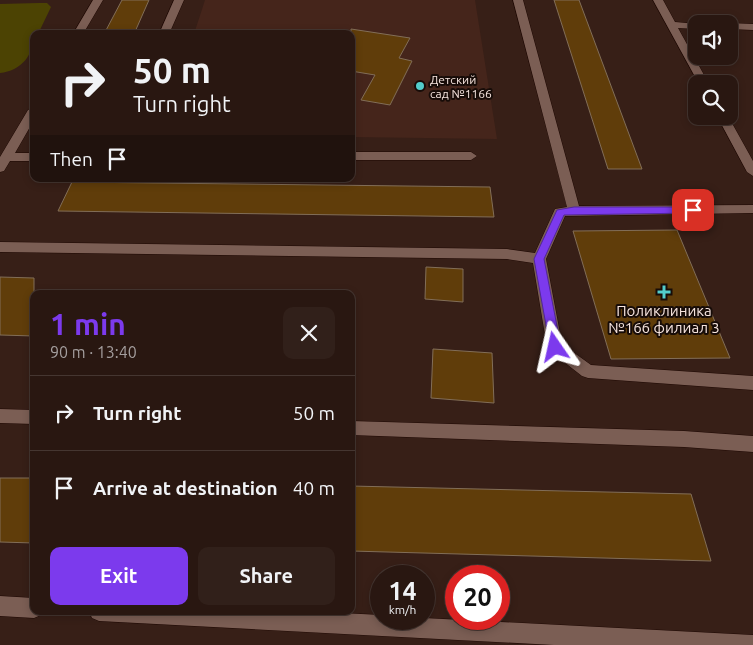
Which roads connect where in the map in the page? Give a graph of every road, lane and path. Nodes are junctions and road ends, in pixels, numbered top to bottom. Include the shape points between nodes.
1 (98, 0) edge
2 (179, 0) edge
3 (518, 0) edge
4 (658, 0) edge
5 (671, 25) junction
6 (688, 26) edge
7 (749, 27) edge
8 (80, 30) edge
9 (166, 30) edge
10 (753, 38) edge
11 (699, 75) edge
12 (30, 117) edge
13 (728, 125) edge
14 (355, 156) edge
15 (471, 156) dead end
16 (30, 158) edge
17 (750, 160) edge
18 (3, 162) edge
19 (753, 172) edge
20 (753, 209) edge
21 (574, 210) junction
22 (0, 247) edge
23 (539, 259) junction
24 (753, 383) edge
25 (0, 416) edge
26 (30, 417) edge
27 (355, 428) edge
28 (753, 444) edge
29 (0, 606) edge
30 (30, 608) edge
31 (176, 615) edge
32 (753, 645) edge

1 - 8 street
2 - 9 street
3 - 21 street
4 - 5 street
5 - 6 street
5 - 11 street
7 - 10 street
12 - 18 street
13 - 17 street
14 - 15 street
16 - 18 street
17 - 19 street
20 - 21 street
21 - 23 street via 560,212
22 - 23 street via 507,254
23 - 24 street via 555,347 588,371
25 - 26 street
27 - 28 street
29 - 30 street
31 - 32 street

